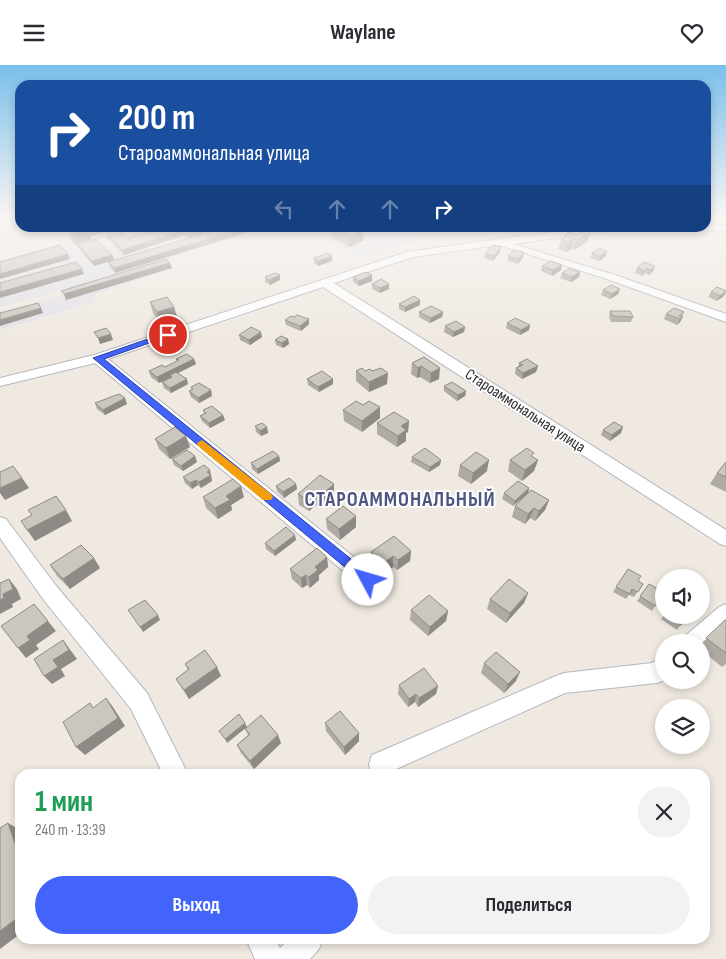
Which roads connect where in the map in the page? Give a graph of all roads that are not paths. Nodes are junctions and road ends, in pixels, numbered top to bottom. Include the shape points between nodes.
1 (400, 258) edge
2 (548, 258) edge
3 (325, 283) junction
4 (726, 317) edge
5 (98, 358) junction
6 (0, 382) edge
7 (0, 524) edge
8 (726, 539) edge
9 (368, 580) dead end
10 (726, 613) edge
11 (702, 634) edge
12 (655, 673) edge
13 (173, 769) edge
14 (382, 769) edge
15 (262, 944) edge
16 (304, 944) edge
17 (270, 959) edge
18 (290, 959) edge

1 - 3 street
2 - 4 street
3 - 5 street
3 - 8 street, Староаммональная улица
5 - 6 street
5 - 9 street
7 - 13 street via 50,593 139,701
10 - 11 street
12 - 14 street via 564,683 381,764
15 - 17 street
16 - 18 street

